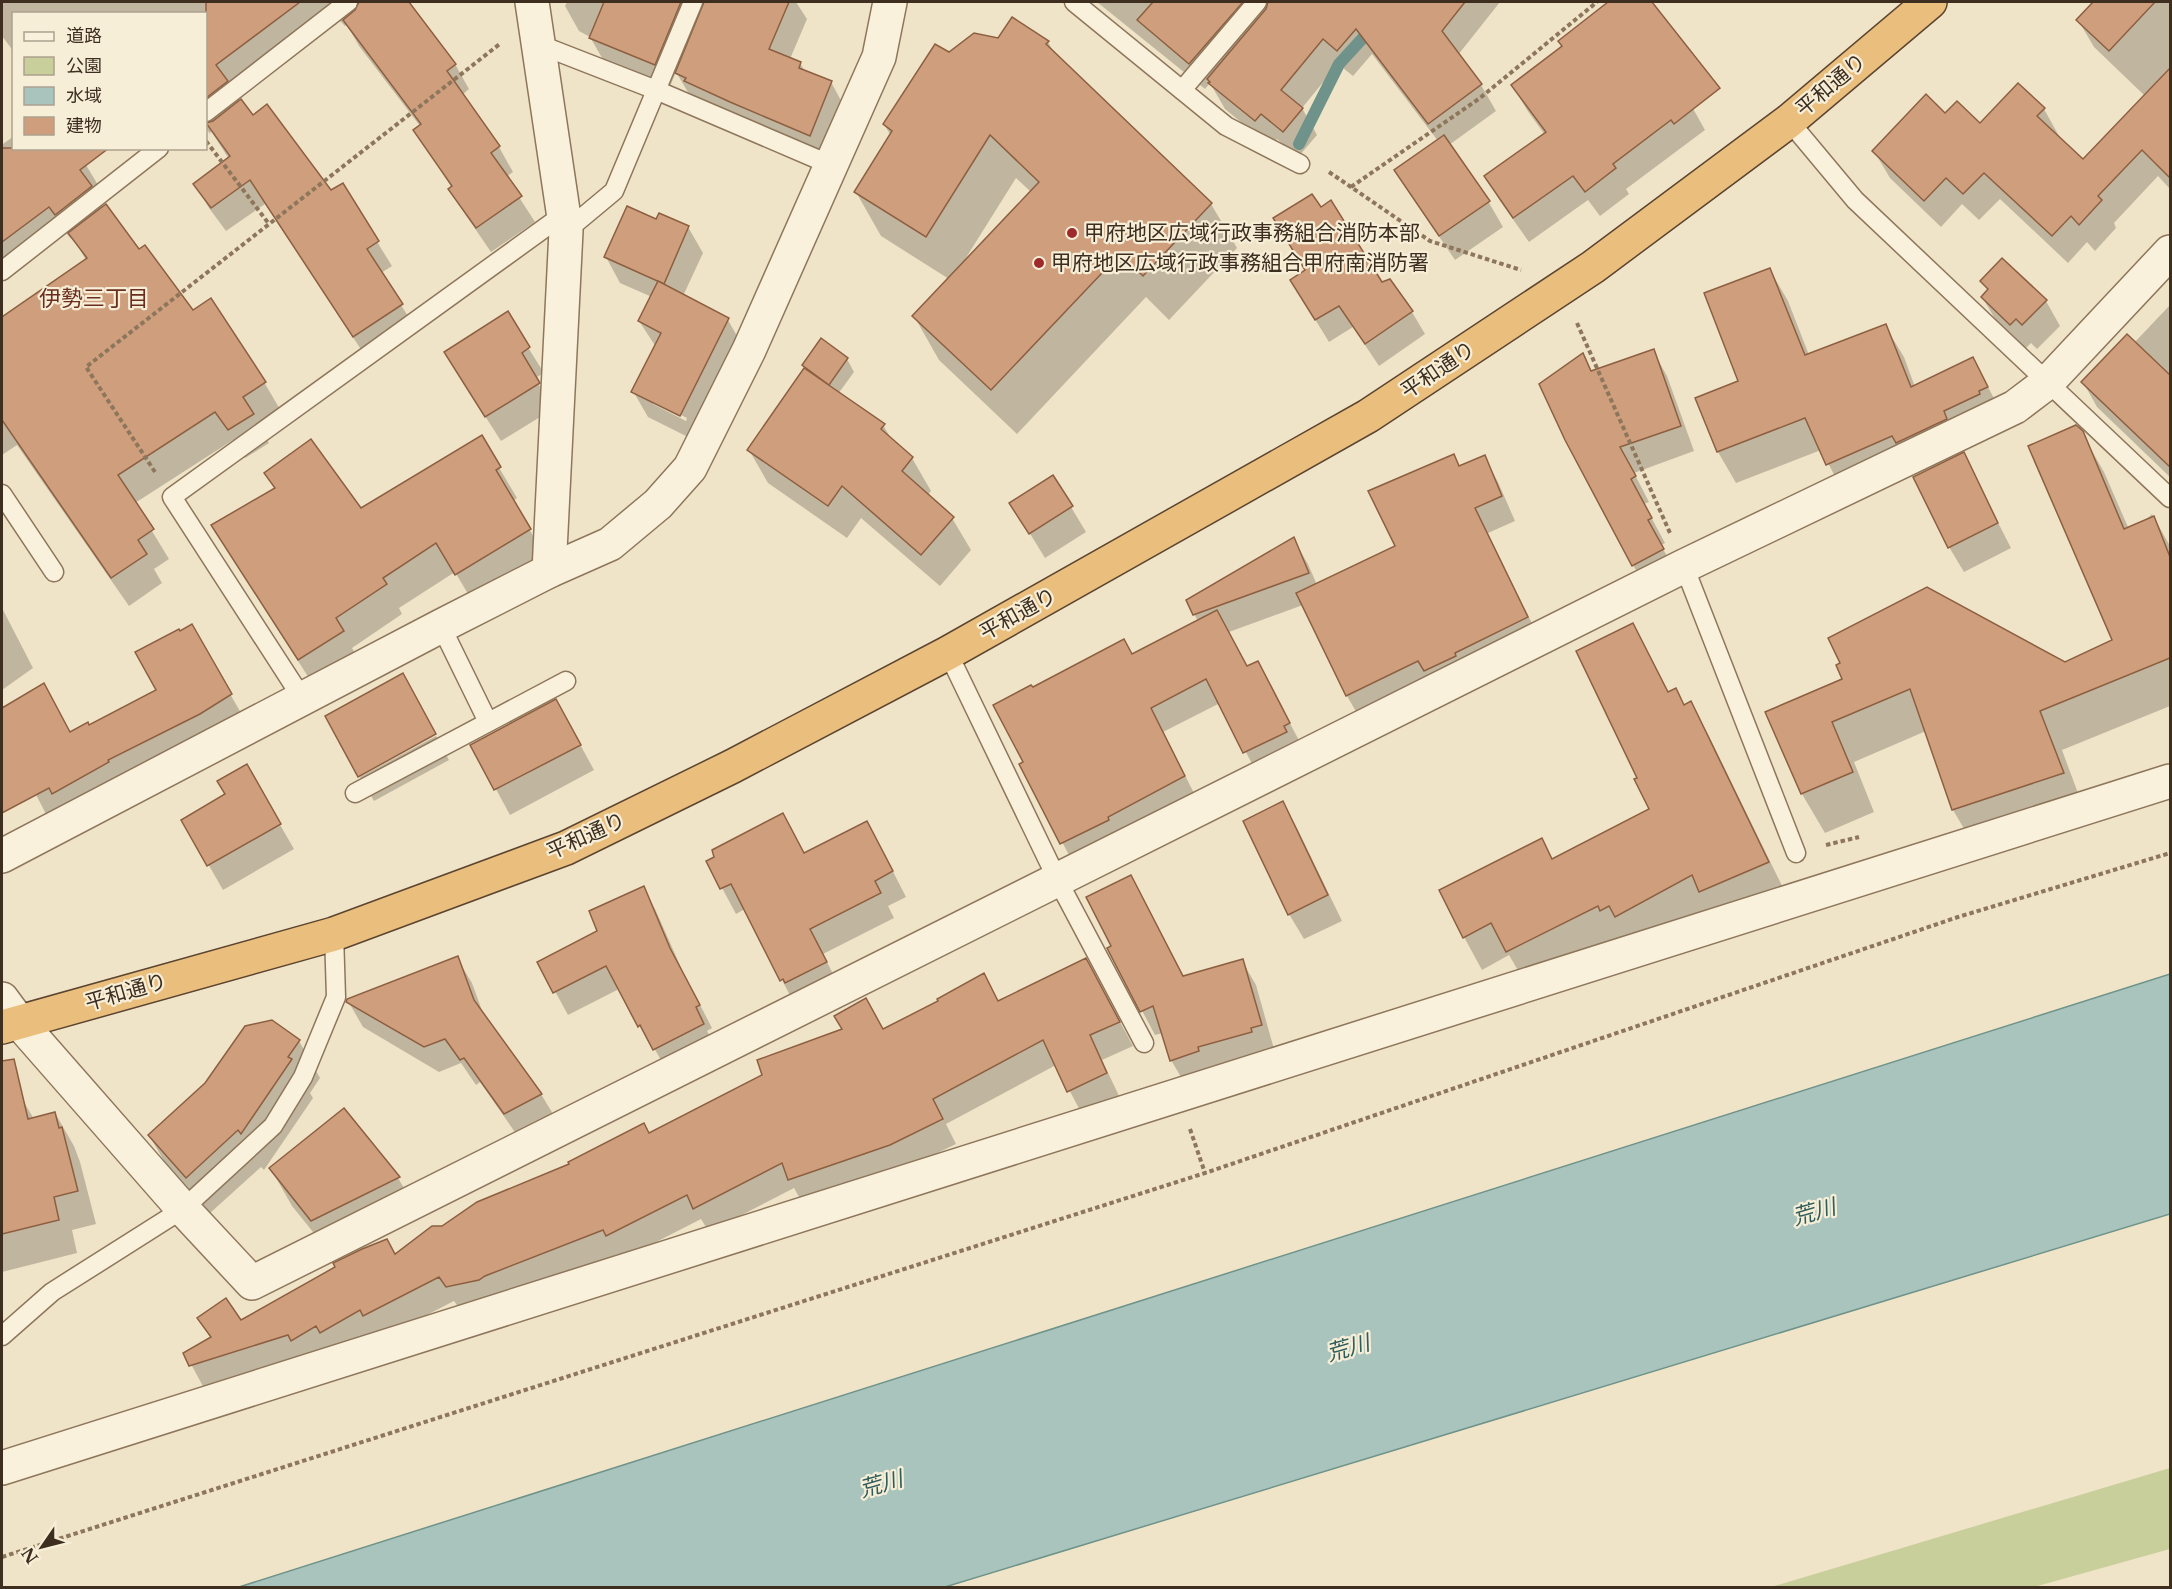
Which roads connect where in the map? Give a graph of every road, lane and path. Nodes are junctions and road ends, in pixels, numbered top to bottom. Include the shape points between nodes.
1 (348, 2) edge
2 (693, 2) edge
3 (890, 2) edge
4 (1074, 2) edge
5 (1257, 2) edge
6 (1597, 2) edge
7 (1930, 2) edge
8 (535, 21) edge
9 (656, 90) junction
10 (1182, 90) junction
11 (207, 111) edge
12 (1789, 121) junction
13 (207, 141) edge
14 (156, 150) edge
15 (1300, 164) joint
16 (831, 165) junction
17 (1351, 187) junction
18 (565, 223) junction
19 (269, 224) junction
20 (2170, 252) edge
21 (2, 271) edge
22 (1561, 288) junction
23 (2048, 382) junction
24 (2, 494) edge
25 (172, 497) junction
26 (2170, 498) edge
27 (1684, 566) junction
28 (549, 571) junction
29 (54, 572) dead end
30 (441, 626) junction
31 (948, 653) junction
32 (566, 681) dead end
33 (302, 698) junction
34 (488, 722) junction
35 (2170, 781) edge
36 (354, 793) dead end
37 (1796, 853) dead end
38 (2170, 853) edge
39 (2, 856) edge
40 (1059, 881) junction
41 (334, 933) junction
42 (7, 1016) edge
43 (1144, 1043) dead end
44 (183, 1209) junction
45 (2, 1336) edge
46 (2, 1468) edge
47 (2, 1557) edge

1 - 11 lane
2 - 9 lane
3 - 16 street via 879,57
4 - 10 lane
5 - 10 lane
6 - 17 path via 1480,98
7 - 12 highway, 平和通り
8 - 9 lane
8 - 18 street
8 - 19 path
9 - 16 lane
9 - 18 lane via 614,191
10 - 15 lane via 1226,126
12 - 22 highway, 平和通り
12 - 23 lane via 1855,200
13 - 19 path
14 - 21 lane
15 - 17 path via 1322,167
16 - 28 street via 749,350 690,468 658,504 609,544
17 - 22 path via 1430,241 1514,267
18 - 25 lane
18 - 28 street
19 - 25 path via 86,367
20 - 23 street
22 - 27 path
22 - 31 highway, 平和通り via 1368,416
23 - 26 lane
23 - 27 street via 2015,406
24 - 29 lane
25 - 33 lane
27 - 37 lane
27 - 40 street
28 - 30 street
30 - 33 street
30 - 34 lane
31 - 40 lane
31 - 41 highway, 平和通り via 566,848
32 - 34 lane
33 - 39 street
34 - 36 lane
35 - 46 street
38 - 47 path via 1959,917 1205,1173
40 - 43 lane
40 - 44 street via 252,1282
41 - 42 highway, 平和通り
41 - 44 lane via 336,997 303,1077 273,1126
42 - 44 street
44 - 45 lane via 52,1292

